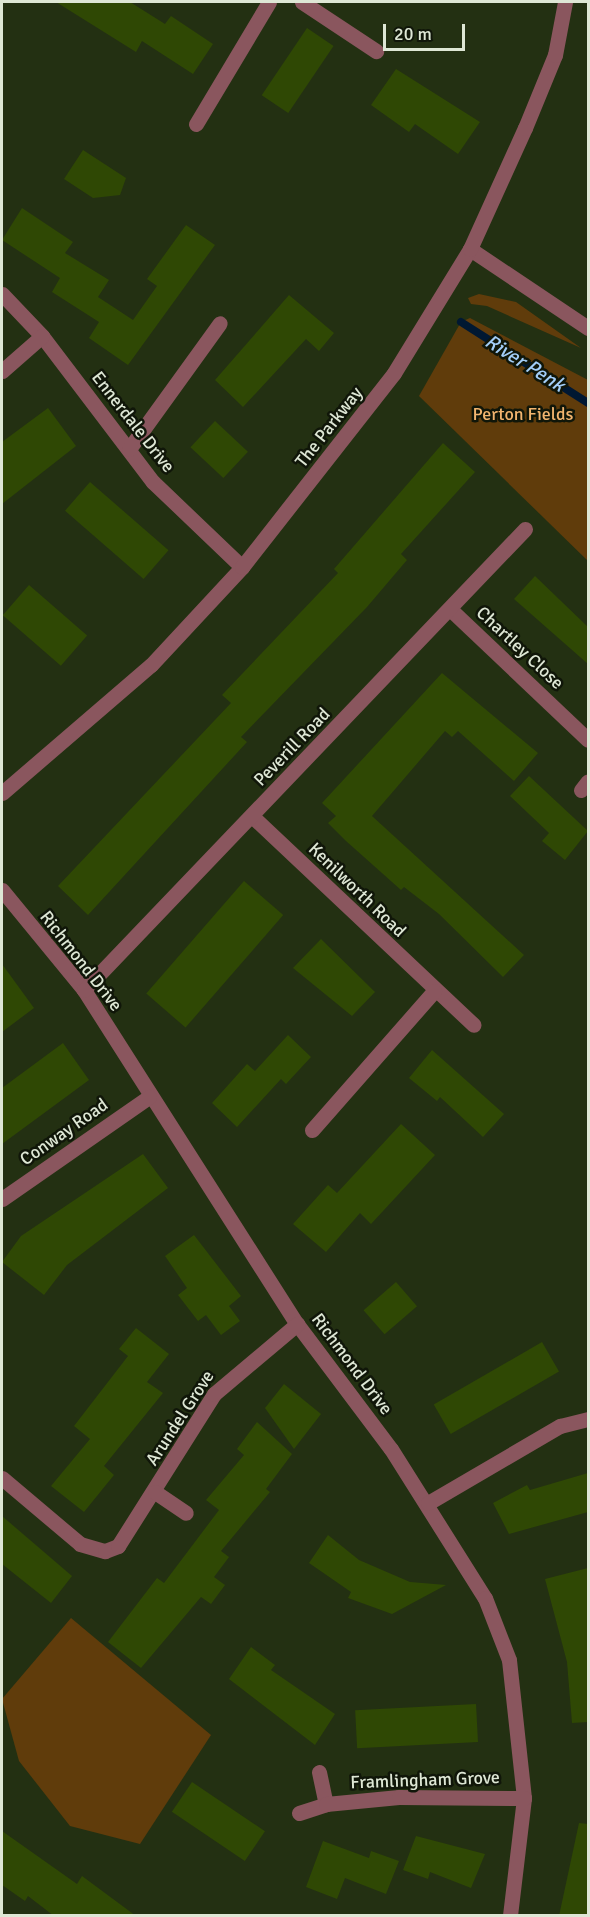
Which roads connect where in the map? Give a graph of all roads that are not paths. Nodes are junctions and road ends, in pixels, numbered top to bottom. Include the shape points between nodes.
1 (269, 2) edge
2 (302, 2) edge
3 (565, 2) edge
4 (376, 51) dead end
5 (196, 124) dead end
6 (470, 249) junction
7 (2, 294) edge
8 (220, 323) dead end
9 (588, 328) edge
10 (42, 336) junction
11 (2, 370) edge
12 (129, 449) junction
13 (525, 528) dead end
14 (242, 567) junction
15 (450, 609) junction
16 (588, 740) edge
17 (2, 793) edge
18 (253, 817) junction
19 (2, 890) edge
20 (84, 990) junction
21 (434, 991) junction
22 (474, 1025) dead end
23 (149, 1097) junction
24 (312, 1130) dead end
25 (2, 1199) edge
26 (297, 1324) junction
27 (588, 1419) edge
28 (2, 1478) edge
29 (155, 1492) junction
30 (428, 1503) junction
31 (186, 1512) dead end
32 (319, 1772) dead end
33 (524, 1798) junction
34 (326, 1804) junction
35 (299, 1813) dead end
36 (510, 1916) edge

1 - 5 street
2 - 4 street
3 - 6 street, The Parkway via 555,56
6 - 9 street
6 - 14 street, The Parkway via 394,373
7 - 10 street, Ennerdale Drive
8 - 12 street
10 - 11 street
10 - 12 street, Ennerdale Drive
12 - 14 street, Ennerdale Drive via 153,482
13 - 15 street, Peverill Road
14 - 17 street, The Parkway via 120,695
15 - 16 street, Chartley Close
15 - 18 street, Peverill Road
18 - 20 street, Peverill Road
18 - 21 street, Kenilworth Road
19 - 20 street, Richmond Drive
20 - 23 street, Richmond Drive
21 - 22 street, Kenilworth Road
21 - 24 street
23 - 25 street, Conway Road
23 - 26 street, Richmond Drive
26 - 29 street, Arundel Grove via 214,1395
26 - 30 street, Richmond Drive
27 - 30 street via 560,1426
28 - 29 street, Arundel Grove via 94,1550 118,1546
29 - 31 street, Arundel Grove
30 - 33 street, Richmond Drive via 485,1598 509,1660
32 - 34 street, Framlingham Grove
33 - 34 street, Framlingham Grove via 399,1797
33 - 36 street, Richmond Drive
34 - 35 street, Framlingham Grove

